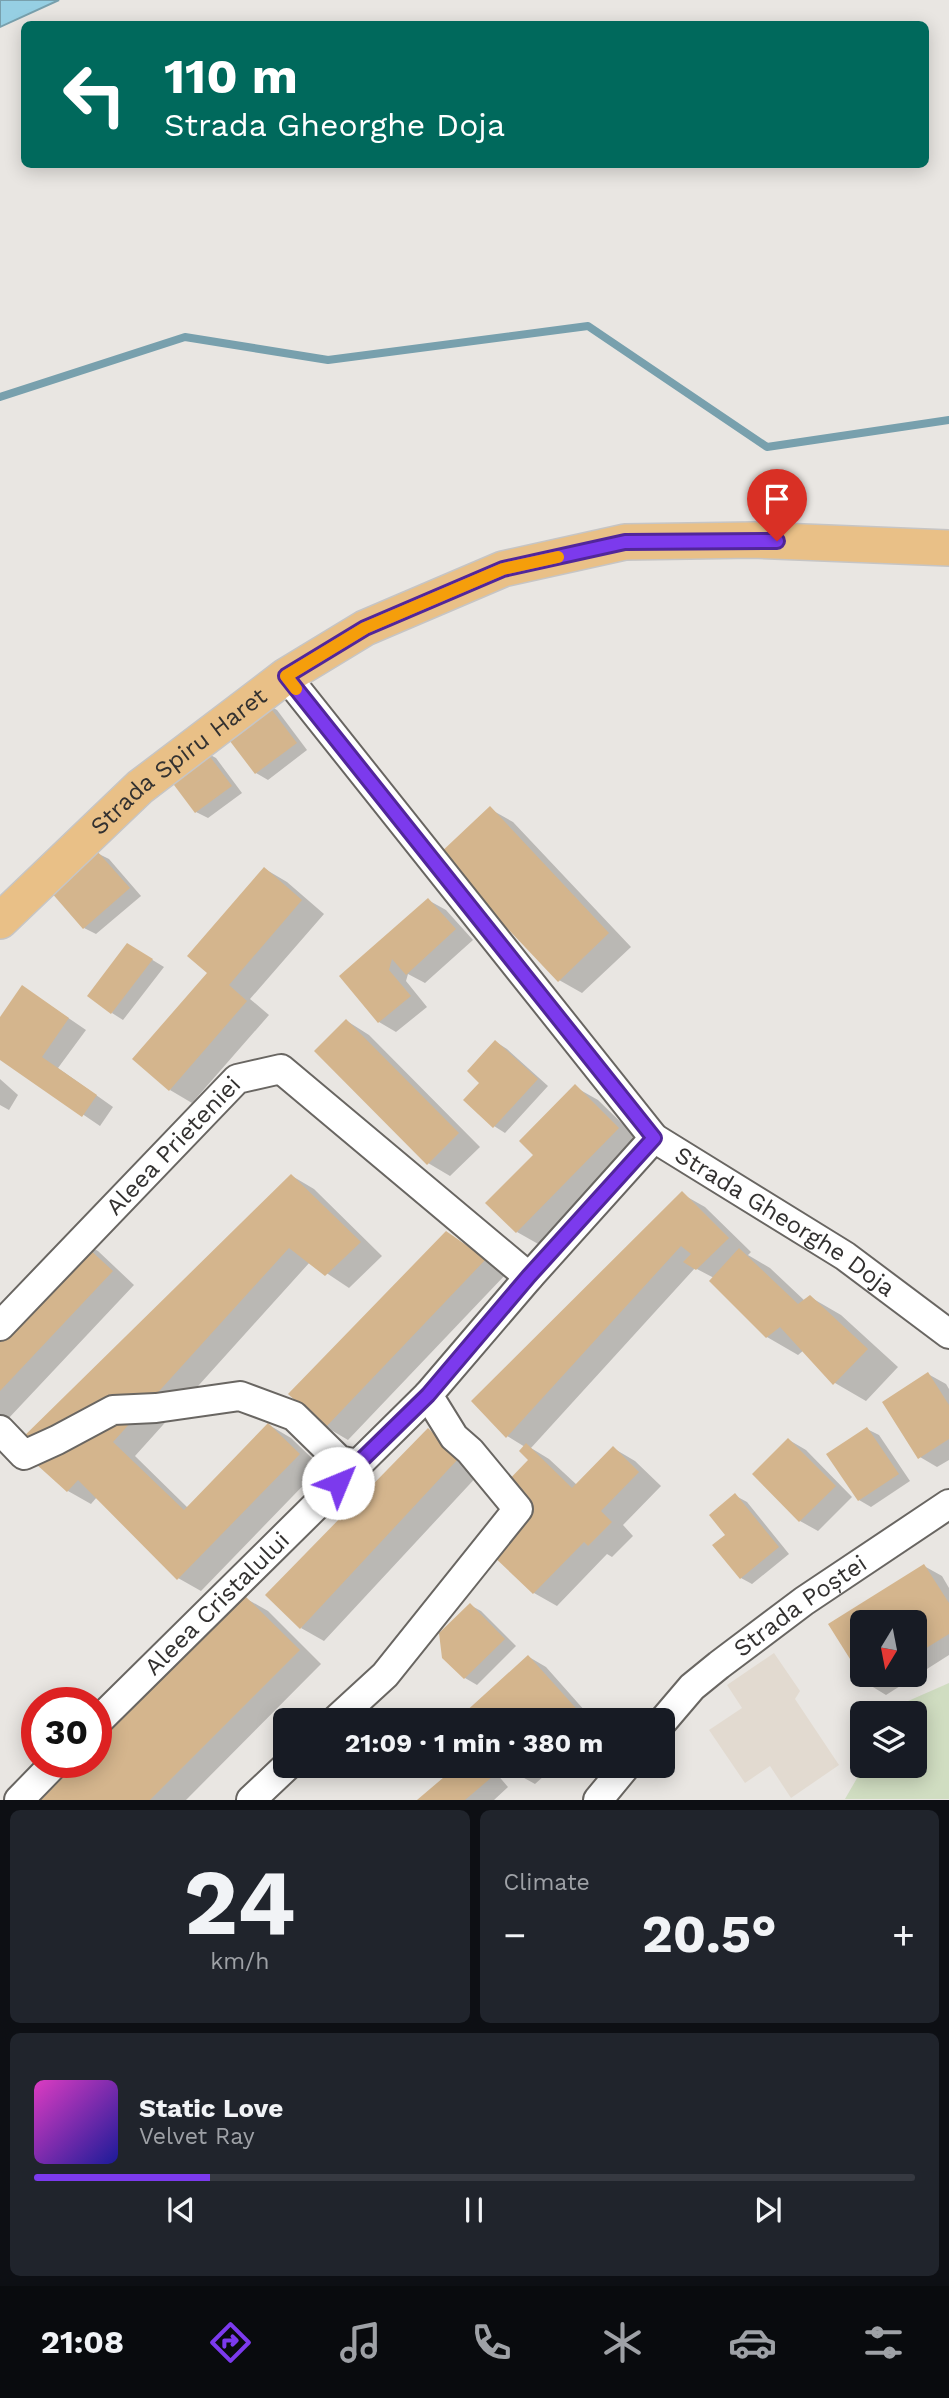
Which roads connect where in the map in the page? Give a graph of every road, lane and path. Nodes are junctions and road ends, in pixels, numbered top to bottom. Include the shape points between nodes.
1 (949, 548) edge
2 (286, 676) junction
3 (0, 921) edge
4 (654, 1138) junction
5 (529, 1276) junction
6 (0, 1326) edge
7 (949, 1334) edge
8 (428, 1395) junction
9 (0, 1430) edge
10 (357, 1464) junction
11 (949, 1504) edge
12 (112, 1707) edge
13 (349, 1708) edge
14 (674, 1708) edge
15 (41, 1778) edge
16 (274, 1778) edge
17 (616, 1778) edge
18 (19, 1800) edge
19 (251, 1800) edge
20 (597, 1800) edge

1 - 2 main road, Strada Spiru Haret via 753,540 625,542 503,569 365,628
2 - 3 main road, Strada Spiru Haret via 140,787
2 - 4 street, Strada Gheorghe Doja
4 - 5 street, Aleea Cristalului
4 - 7 street, Strada Gheorghe Doja via 845,1256
5 - 6 street, Aleea Prieteniei via 281,1069 237,1079
5 - 8 street, Aleea Cristalului
8 - 10 street, Aleea Cristalului
8 - 13 street via 454,1437 518,1509 385,1675
9 - 10 street via 24,1455 113,1410 240,1396 294,1416 339,1460
10 - 12 street, Aleea Cristalului
11 - 14 street, Strada Poștei via 804,1601 692,1687
15 - 18 street
16 - 19 street
17 - 20 street

